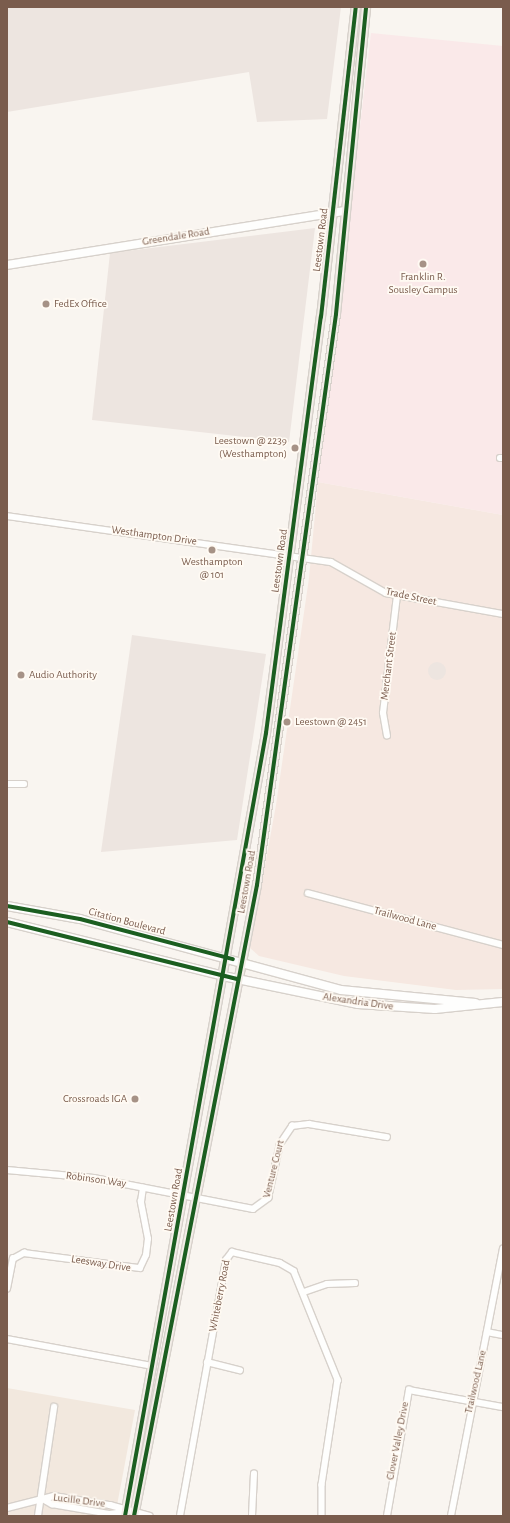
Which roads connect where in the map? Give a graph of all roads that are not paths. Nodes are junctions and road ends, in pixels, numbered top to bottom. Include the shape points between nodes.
1 (356, 7) edge
2 (366, 7) edge
3 (346, 211) junction
4 (333, 214) junction
5 (7, 265) edge
6 (7, 516) edge
7 (290, 554) junction
8 (302, 556) junction
9 (397, 596) junction
10 (503, 614) edge
11 (387, 736) dead end
12 (7, 784) edge
13 (24, 784) dead end
14 (308, 893) dead end
15 (7, 906) edge
16 (7, 922) edge
17 (503, 945) edge
18 (226, 957) junction
19 (241, 962) junction
20 (223, 976) junction
21 (237, 979) junction
22 (503, 1002) edge
23 (480, 1004) junction
24 (387, 1137) dead end
25 (7, 1170) edge
26 (143, 1188) junction
27 (184, 1196) junction
28 (196, 1198) junction
29 (503, 1249) edge
30 (356, 1284) dead end
31 (7, 1289) edge
32 (304, 1292) junction
33 (488, 1332) junction
34 (503, 1335) edge
35 (9, 1339) edge
36 (7, 1346) edge
37 (207, 1362) junction
38 (152, 1366) junction
39 (240, 1370) dead end
40 (472, 1401) junction
41 (54, 1407) dead end
42 (503, 1407) edge
43 (151, 1428) junction
44 (254, 1474) dead end
45 (41, 1498) junction
46 (7, 1508) edge
47 (125, 1514) edge
48 (134, 1514) edge
49 (38, 1516) edge
50 (150, 1516) edge
51 (180, 1516) edge
52 (252, 1516) edge
53 (322, 1516) edge
54 (387, 1516) edge
55 (451, 1516) edge

1 - 4 main road, Leestown Road
2 - 3 main road, Leestown Road
3 - 4 street, Greendale Road
3 - 8 main road, Leestown Road via 336,314
4 - 5 street, Greendale Road
4 - 7 main road, Leestown Road
6 - 7 street, Westhampton Drive
7 - 8 street, Westhampton Drive
7 - 18 main road, Leestown Road via 257,785
8 - 9 street, Trade Street via 345,567 374,587
8 - 19 main road, Leestown Road via 257,885
9 - 10 street, Trade Street
9 - 11 street, Merchant Street via 383,713
12 - 13 street
14 - 17 street, Trailwood Lane
15 - 18 street, Citation Boulevard via 80,919
16 - 20 street
18 - 19 street, Citation Boulevard
18 - 20 main road, Leestown Road
19 - 21 main road, Leestown Road
19 - 23 street, Alexandria Drive via 341,990
20 - 21 street
20 - 27 main road, Leestown Road
21 - 23 street, Alexandria Drive via 358,1004 435,1009
21 - 28 main road, Leestown Road via 227,1051
22 - 23 street, Alexandria Drive
24 - 28 street, Venture Court via 300,1124 282,1135 269,1195 262,1206 247,1209
25 - 26 street, Robinson Way via 94,1178
26 - 27 street, Robinson Way
26 - 31 street, Leesway Drive via 141,1202 148,1239 146,1255 140,1268 24,1253 13,1259
27 - 28 street, Venture Court
27 - 38 main road, Leestown Road
28 - 43 main road, Leestown Road
29 - 33 street, Trailwood Lane
30 - 32 street via 332,1284
32 - 37 street, Whiteberry Road via 294,1271 286,1265 229,1254
32 - 53 street, Whiteberry Road via 339,1383 322,1485
33 - 34 street
33 - 40 street, Trailwood Lane
35 - 36 street
35 - 38 street
37 - 39 street
37 - 51 street, Whiteberry Road
38 - 43 main road via 156,1375 149,1423
38 - 47 main road, Leestown Road
40 - 42 street, Clover Valley Drive
40 - 54 street, Clover Valley Drive via 412,1389 408,1391
40 - 55 street, Trailwood Lane
41 - 45 street
43 - 48 main road, Leestown Road
44 - 52 street
45 - 46 street, Lucille Drive
45 - 47 street, Lucille Drive via 52,1504 110,1514
45 - 47 street, Lucille Drive via 54,1496 110,1505
45 - 49 street
47 - 48 street
48 - 50 street

